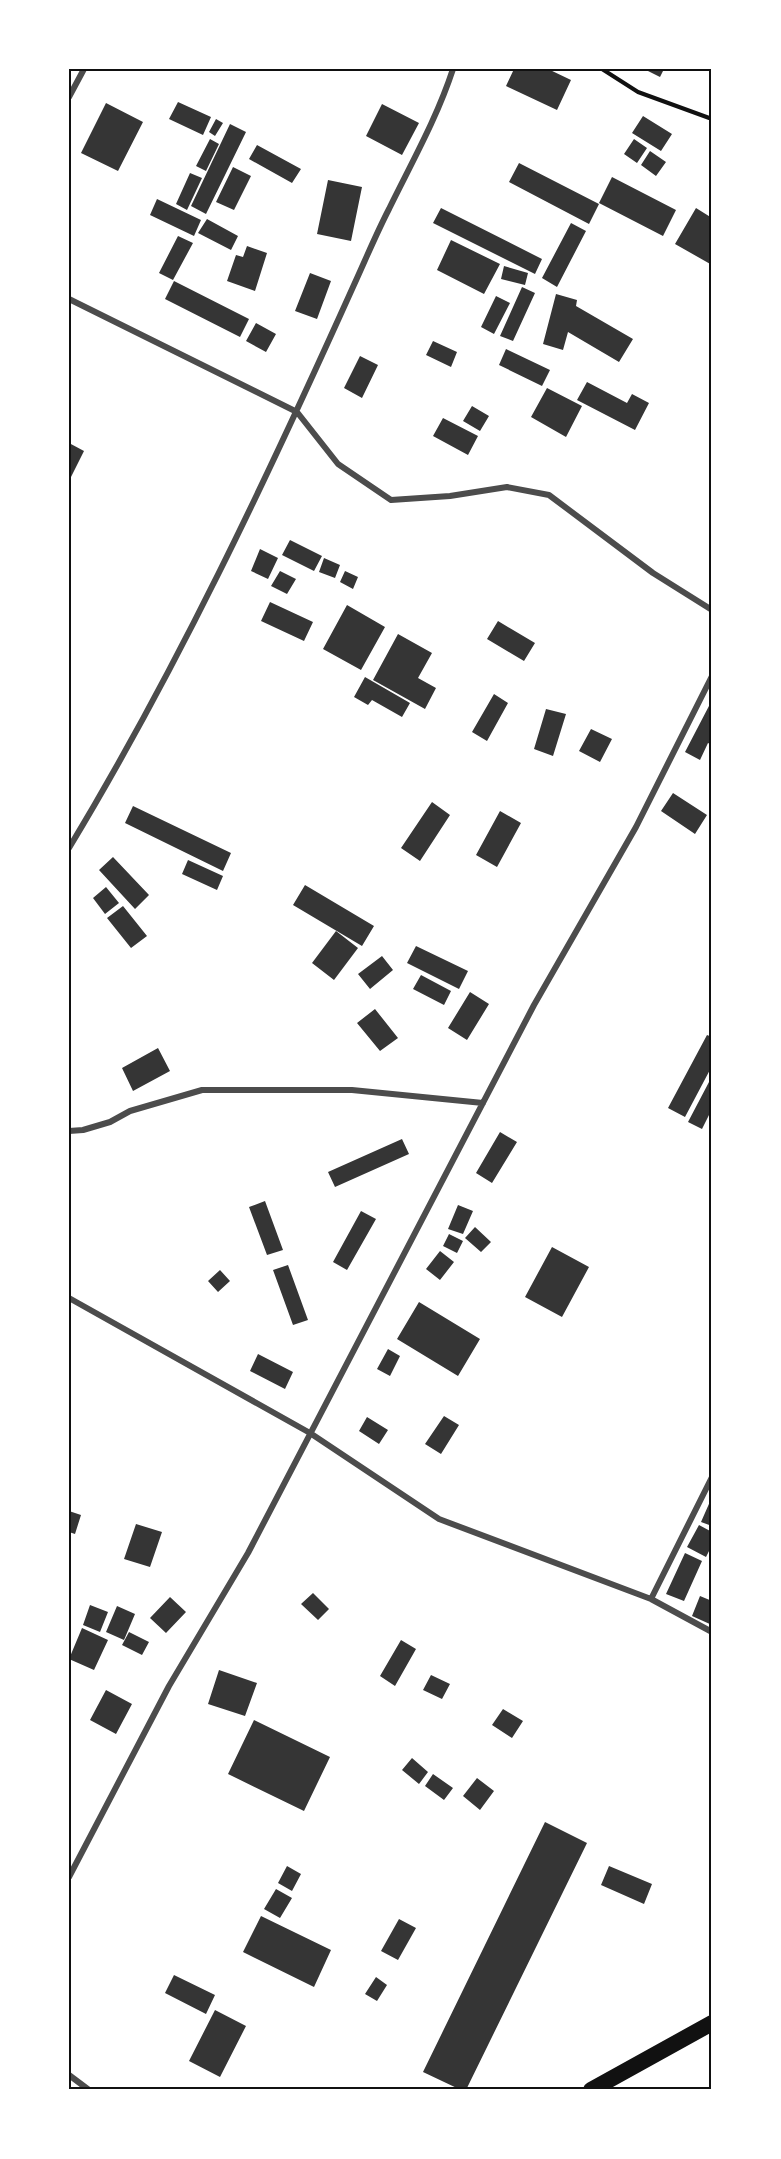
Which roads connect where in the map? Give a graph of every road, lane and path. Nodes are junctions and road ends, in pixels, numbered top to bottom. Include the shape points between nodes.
1 (84, 69) edge
2 (453, 69) edge
3 (602, 69) edge
4 (69, 97) edge
5 (712, 119) edge
6 (69, 299) edge
7 (297, 412) junction
8 (712, 610) edge
9 (712, 676) edge
10 (69, 849) edge
11 (483, 1103) junction
12 (69, 1131) edge
13 (69, 1298) edge
14 (310, 1433) junction
15 (712, 1476) edge
16 (651, 1599) junction
17 (712, 1632) edge
18 (69, 1877) edge
19 (712, 2023) edge
20 (69, 2075) edge
21 (89, 2090) edge
22 (591, 2090) edge

1 - 4 street
2 - 7 street via 443,100 388,210
3 - 5 path via 638,92
6 - 7 street
7 - 8 street via 338,464 391,500 507,487 549,495 652,573
7 - 10 street via 156,696
9 - 11 street via 636,827
11 - 12 street via 352,1090 202,1090 130,1111 110,1122
11 - 14 street
13 - 14 street
14 - 16 street via 439,1519
14 - 18 street
15 - 16 street
16 - 17 street
19 - 22 highway
20 - 21 street

